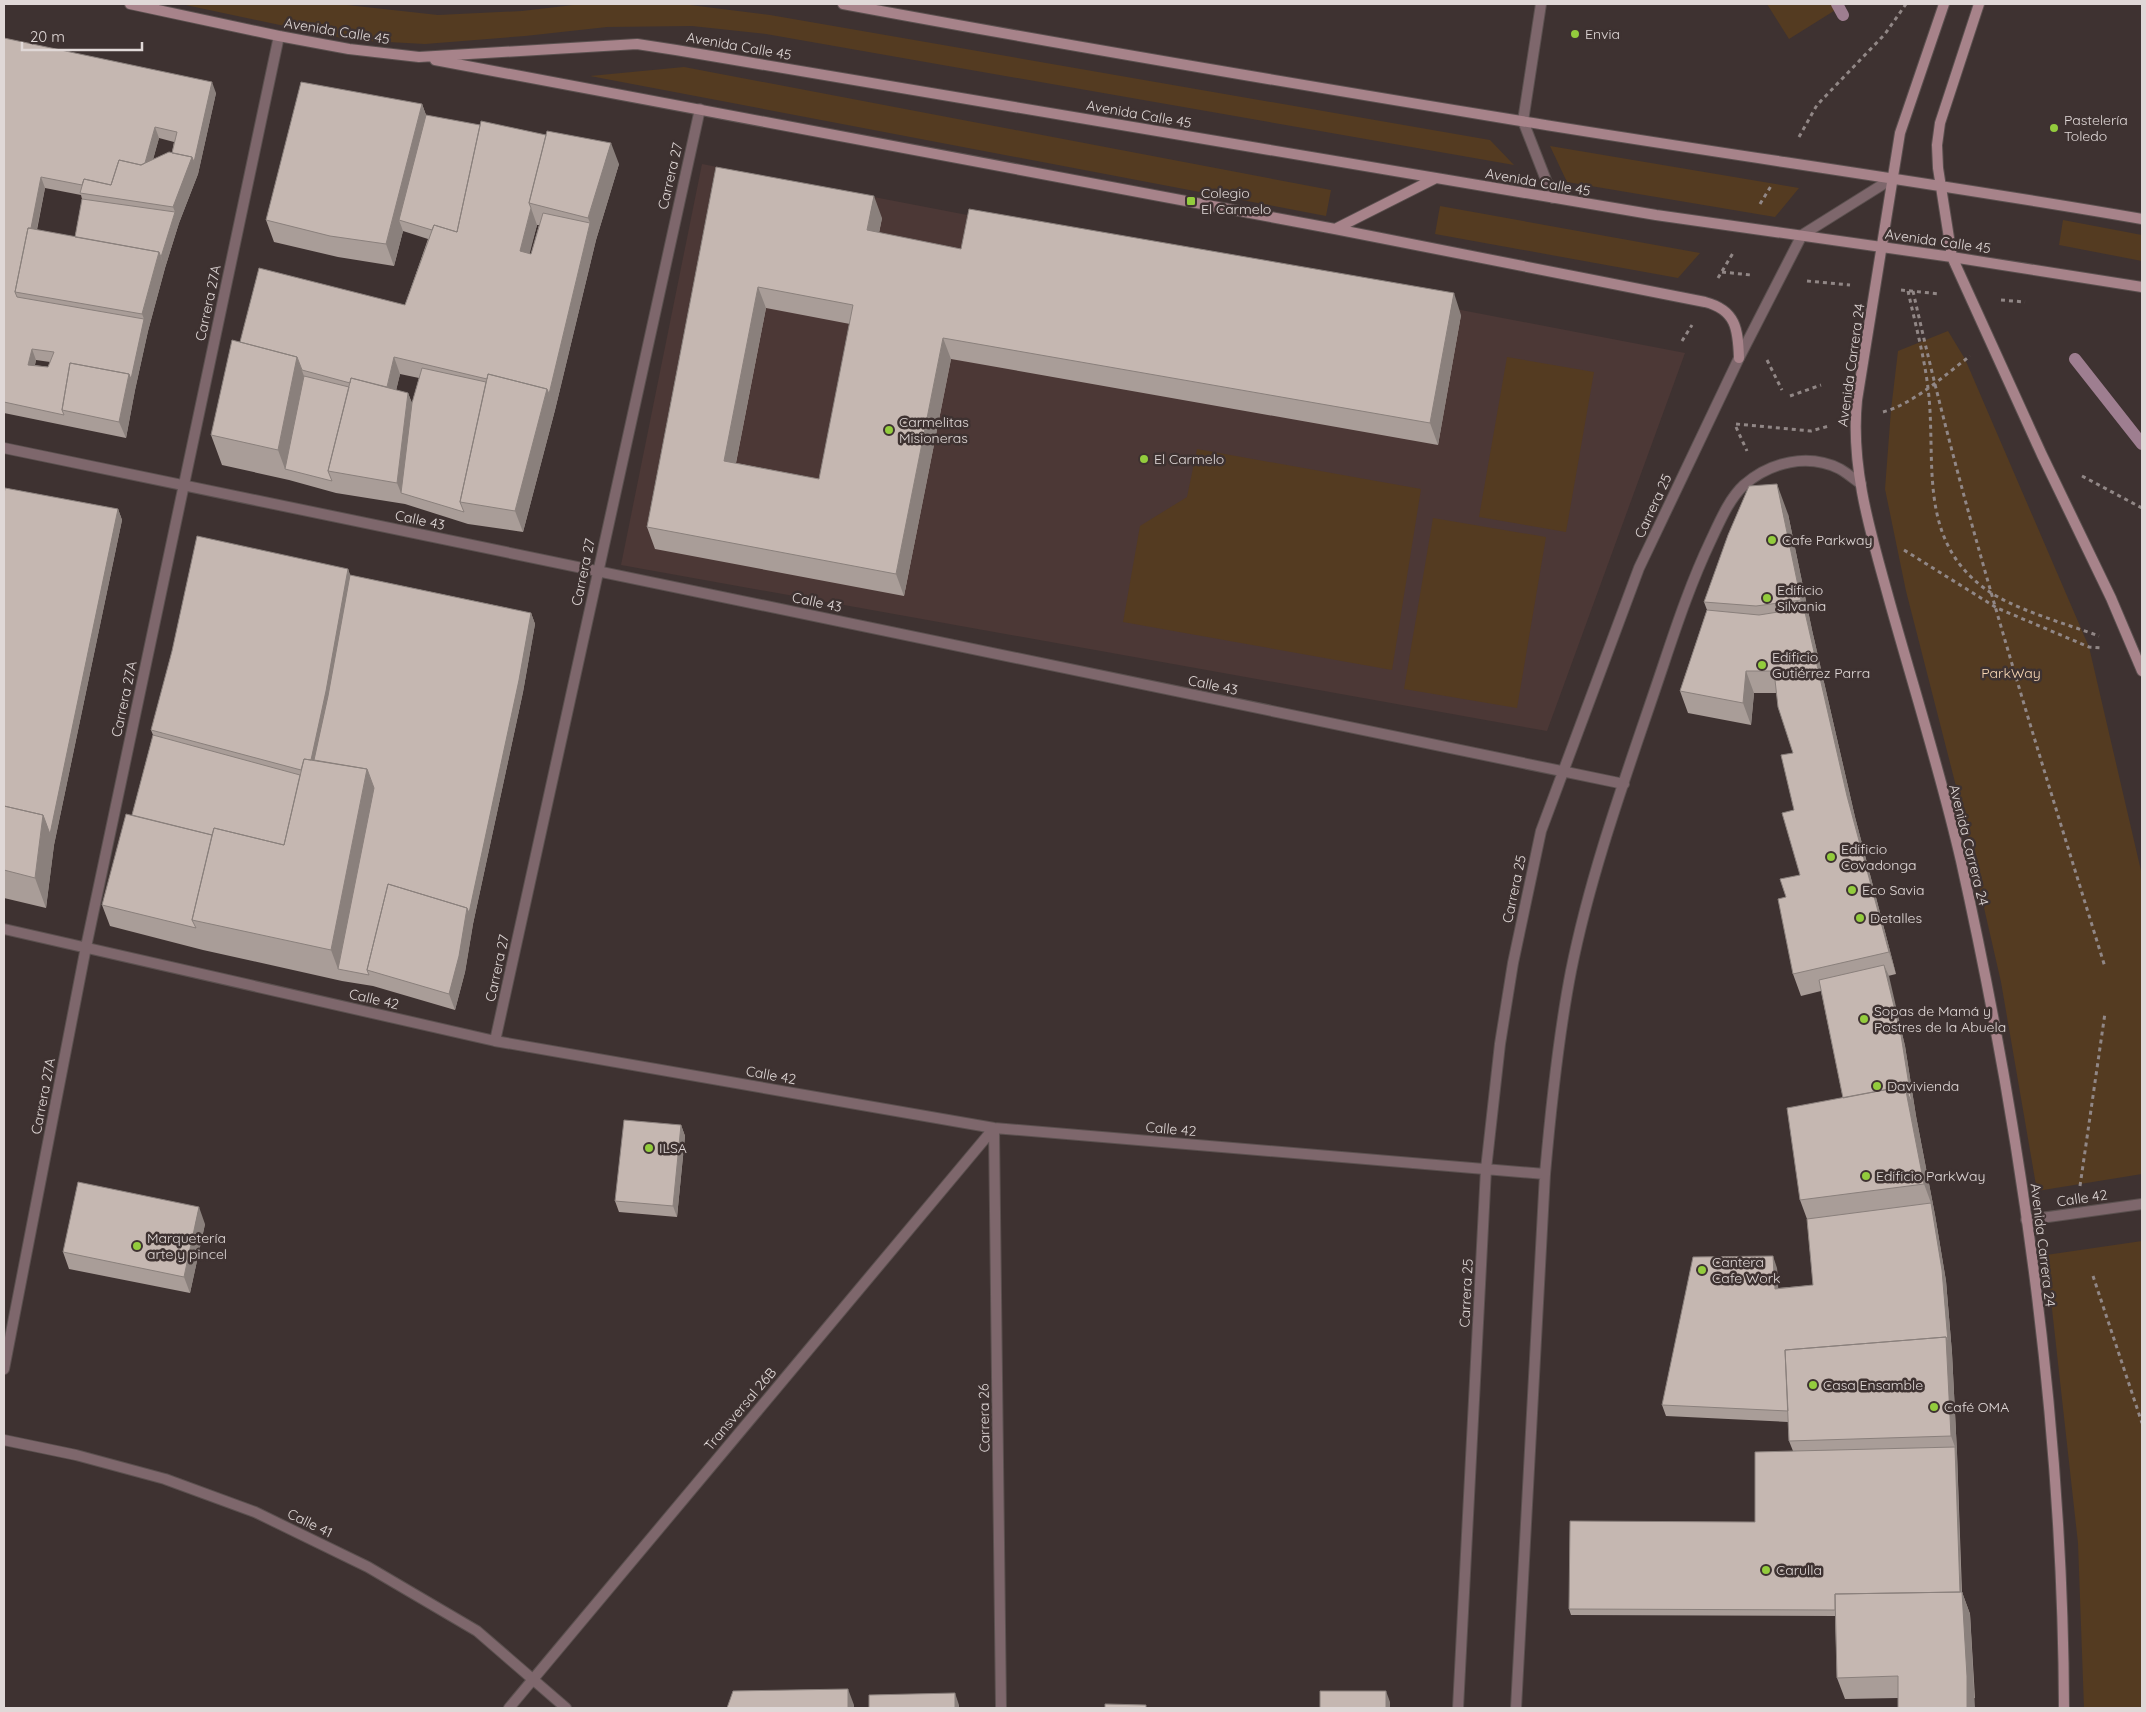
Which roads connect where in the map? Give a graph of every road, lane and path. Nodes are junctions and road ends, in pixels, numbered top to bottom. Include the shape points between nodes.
1 (130, 4) edge
2 (843, 4) edge
3 (1541, 4) edge
4 (1906, 4) edge
5 (1944, 4) edge
6 (1979, 4) edge
7 (278, 36) junction
8 (419, 57) junction
9 (1817, 105) dead end
10 (700, 109) junction
11 (1523, 121) junction
12 (1436, 178) junction
13 (1892, 178) junction
14 (1940, 186) junction
15 (1552, 198) junction
16 (2142, 219) edge
17 (1335, 229) junction
18 (1802, 235) junction
19 (1882, 247) junction
20 (1952, 256) junction
21 (2142, 287) edge
22 (1990, 341) junction
23 (1765, 355) dead end
24 (1739, 358) junction
25 (1934, 384) junction
26 (1821, 385) dead end
27 (1928, 388) junction
28 (1782, 390) dead end
29 (1790, 396) dead end
30 (1890, 410) dead end
31 (1811, 431) dead end
32 (4, 448) edge
33 (1750, 455) dead end
34 (2042, 455) junction
35 (1861, 484) junction
36 (183, 485) junction
37 (2142, 508) edge
38 (1875, 550) junction
39 (597, 571) junction
40 (1993, 594) junction
41 (1997, 608) junction
42 (2133, 650) junction
43 (2142, 671) edge
44 (1562, 771) junction
45 (1624, 784) junction
46 (4, 929) edge
47 (86, 947) junction
48 (2105, 967) dead end
49 (2105, 1013) dead end
50 (495, 1041) junction
51 (994, 1128) junction
52 (1486, 1170) junction
53 (1545, 1174) junction
54 (2080, 1187) dead end
55 (2142, 1204) edge
56 (2026, 1220) junction
57 (2093, 1276) dead end
58 (4, 1369) edge
59 (2142, 1423) edge
60 (4, 1440) edge
61 (532, 1679) junction
62 (509, 1708) edge
63 (566, 1708) edge
64 (1001, 1708) edge
65 (1458, 1708) edge
66 (1516, 1708) edge
67 (2064, 1708) edge

1 - 7 main road, Avenida Calle 45
2 - 11 main road
3 - 11 street
4 - 9 path via 1885,34
5 - 13 main road, Avenida Carrera 24 via 1900,133
6 - 14 main road via 1940,123 1937,157
7 - 8 main road, Avenida Calle 45
7 - 36 street, Carrera 27A
8 - 10 main road
8 - 12 main road, Avenida Calle 45 via 637,44
10 - 17 main road
10 - 39 street, Carrera 27
11 - 13 main road
11 - 15 street
12 - 15 main road, Avenida Calle 45
12 - 17 main road
13 - 14 main road
13 - 18 street
13 - 19 main road, Avenida Carrera 24
14 - 16 main road
14 - 20 main road
15 - 18 main road, Avenida Calle 45
17 - 24 main road via 1712,304 1724,309 1735,324
18 - 19 main road, Avenida Calle 45
18 - 24 street, Carrera 25
19 - 20 main road, Avenida Calle 45
19 - 35 main road, Avenida Carrera 24 via 1855,419
20 - 21 main road, Avenida Calle 45
20 - 22 main road
22 - 25 path
22 - 34 main road
23 - 28 path
24 - 44 street, Carrera 25 via 1639,568
25 - 27 path
25 - 27 path via 1911,291
25 - 40 path
26 - 29 path
27 - 30 path
27 - 40 path via 1934,505 1946,540 1962,568
31 - 33 path via 1735,424
32 - 36 street, Calle 43
34 - 37 path
34 - 42 main road
35 - 38 main road, Avenida Carrera 24
35 - 45 street via 1840,469 1804,461 1770,468 1743,487 1722,516 1688,591
36 - 39 street, Calle 43
36 - 47 street, Carrera 27A
38 - 41 path via 1896,545
38 - 56 main road, Avenida Carrera 24 via 1961,862 1997,1030
39 - 44 street, Calle 43
39 - 50 street, Carrera 27
40 - 41 path
40 - 42 path
41 - 42 path via 2089,647
41 - 48 path
42 - 43 main road
44 - 45 street, Calle 43
44 - 52 street, Carrera 25 via 1541,831 1513,963
45 - 53 street via 1588,897 1571,971 1552,1088
46 - 47 street, Calle 42
47 - 50 street, Calle 42
47 - 58 street, Carrera 27A
49 - 54 path
50 - 51 street, Calle 42
51 - 52 street, Calle 42
51 - 61 street, Transversal 26B
51 - 64 street, Carrera 26
52 - 53 street, Calle 42
52 - 65 street, Carrera 25
53 - 66 street
55 - 56 street, Calle 42
56 - 67 main road, Avenida Carrera 24 via 2056,1470
57 - 59 path
60 - 61 street, Calle 41 via 165,1479 255,1512 368,1567 478,1631
61 - 62 street, Transversal 26B
61 - 63 street, Calle 41

